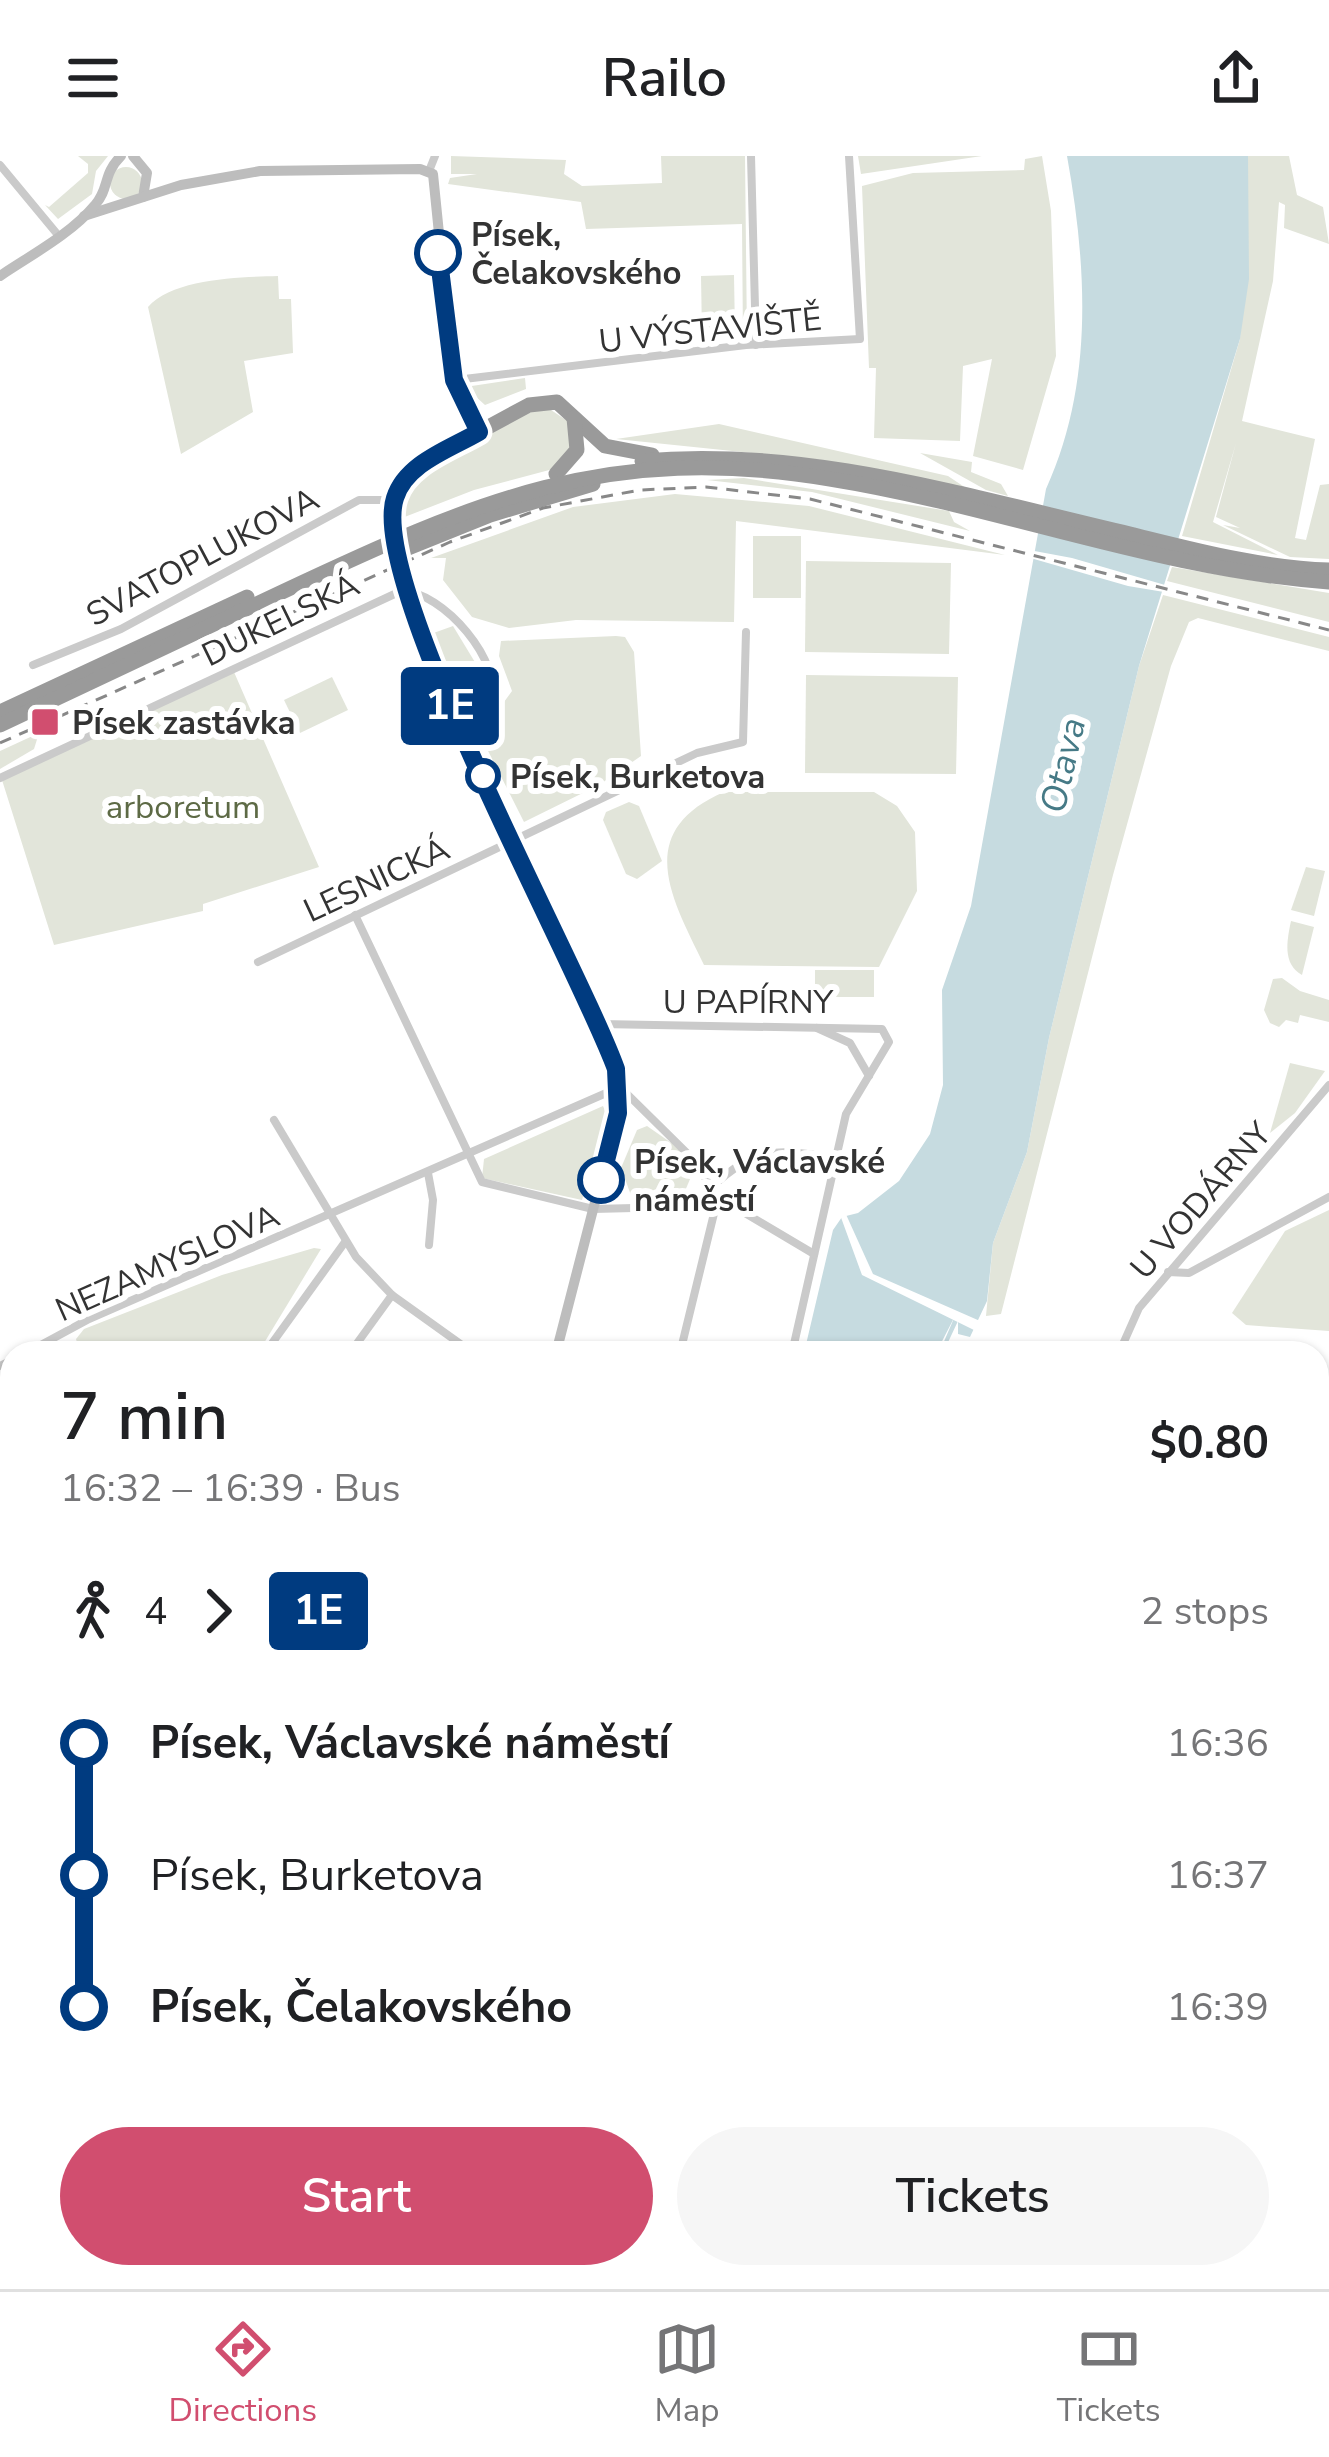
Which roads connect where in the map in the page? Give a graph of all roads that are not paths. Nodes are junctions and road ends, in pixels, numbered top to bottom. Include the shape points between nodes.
1 (435, 156) edge
2 (751, 156) edge
3 (849, 156) edge
4 (120, 158) edge
5 (139, 164) edge
6 (0, 165) edge
7 (429, 171) junction
8 (181, 185) junction
9 (104, 190) junction
10 (141, 200) junction
11 (119, 204) junction
12 (84, 215) junction
13 (58, 235) junction
14 (0, 276) edge
15 (756, 345) junction
16 (454, 380) junction
17 (573, 415) junction
18 (479, 432) junction
19 (675, 464) junction
20 (556, 474) junction
21 (393, 506) junction
22 (398, 552) junction
23 (1213, 560) junction
24 (1329, 571) edge
25 (1329, 582) edge
26 (746, 632) dead end
27 (34, 665) dead end
28 (0, 712) edge
29 (0, 724) edge
30 (459, 726) junction
31 (0, 778) edge
32 (514, 840) junction
33 (355, 915) junction
34 (258, 962) dead end
35 (598, 1024) junction
36 (811, 1026) junction
37 (870, 1078) junction
38 (1329, 1085) edge
39 (620, 1087) junction
40 (274, 1120) dead end
41 (468, 1157) junction
42 (836, 1157) junction
43 (428, 1174) junction
44 (713, 1186) junction
45 (1329, 1197) edge
46 (717, 1202) junction
47 (593, 1208) junction
48 (328, 1216) junction
49 (345, 1241) junction
50 (429, 1245) dead end
51 (814, 1254) junction
52 (1168, 1273) junction
53 (392, 1295) junction
54 (48, 1341) edge
55 (274, 1341) edge
56 (359, 1341) edge
57 (456, 1341) edge
58 (559, 1341) edge
59 (683, 1341) edge
60 (795, 1341) edge
61 (1124, 1341) edge

1 - 7 street
2 - 15 street
3 - 15 street, U VÝSTAVIŠTĚ via 860,339
4 - 5 main road
4 - 9 main road via 104,176
5 - 8 main road via 164,184
5 - 10 main road via 148,188
6 - 13 street
7 - 8 main road via 294,168
7 - 16 main road
8 - 10 main road
9 - 11 main road
9 - 12 main road
10 - 11 main road
11 - 12 main road
12 - 13 main road
13 - 14 main road
15 - 16 street, U VÝSTAVIŠTĚ
16 - 18 main road
17 - 18 highway via 543,402
17 - 19 highway via 604,446
17 - 20 highway via 577,450
18 - 21 main road via 407,476
19 - 20 highway
19 - 22 highway via 490,514
19 - 23 highway via 816,476
19 - 29 highway via 556,482 442,518
20 - 28 highway via 439,509
21 - 22 main road, bridge
21 - 27 street, SVATOPLUKOVA via 359,500 121,629
22 - 30 main road, bridge
23 - 24 highway
23 - 25 highway
26 - 32 street, LESNICKÁ via 743,742 697,753
30 - 31 street, DUKELSKÁ via 490,703 494,682 443,604 401,590
30 - 32 main road
32 - 33 street, LESNICKÁ
32 - 35 main road
33 - 34 street, LESNICKÁ
33 - 41 street
35 - 36 street, U PAPÍRNY
35 - 39 main road
36 - 37 street via 850,1043
36 - 37 street, U PAPÍRNY via 882,1029 889,1042
37 - 42 street via 846,1114
38 - 52 street, U VODÁRNY
39 - 41 street, NEZAMYSLOVA
39 - 44 street
39 - 47 main road
40 - 48 street
41 - 43 street, NEZAMYSLOVA
41 - 47 street via 489,1185
42 - 44 street via 798,1149 750,1155
42 - 51 street
43 - 48 street, NEZAMYSLOVA
43 - 50 street
44 - 46 street
45 - 52 street via 1190,1273
46 - 47 street
46 - 51 street
46 - 59 street
47 - 58 main road
48 - 49 street
48 - 54 street, NEZAMYSLOVA
49 - 53 street
49 - 55 street
51 - 60 street
52 - 61 street, U VODÁRNY
53 - 56 street
53 - 57 street

